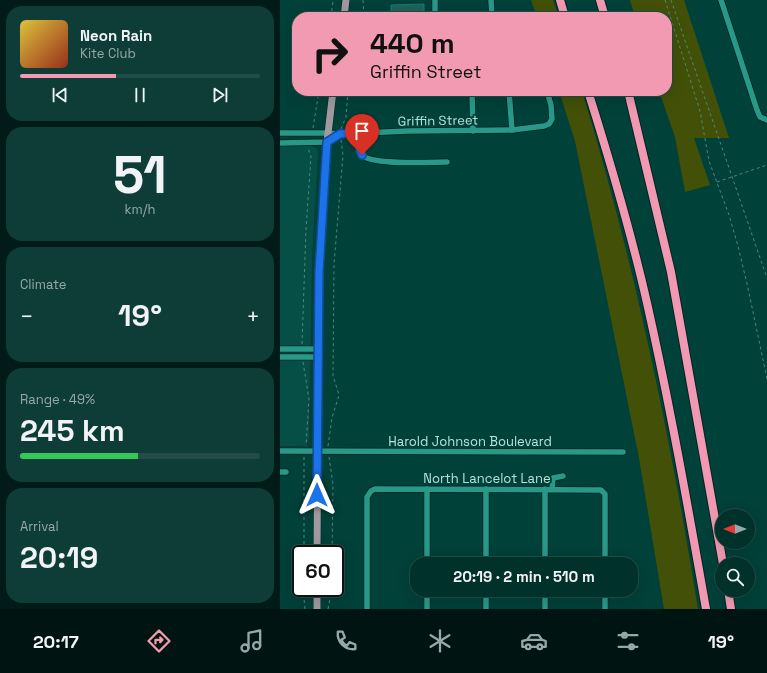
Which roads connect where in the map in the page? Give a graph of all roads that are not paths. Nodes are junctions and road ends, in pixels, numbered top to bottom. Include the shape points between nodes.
1 (346, 0) edge
2 (435, 0) edge
3 (492, 0) edge
4 (560, 0) edge
5 (600, 0) edge
6 (721, 0) edge
7 (345, 12) edge
8 (435, 12) edge
9 (492, 12) edge
10 (564, 12) edge
11 (604, 12) edge
12 (332, 96) edge
13 (472, 96) edge
14 (509, 96) edge
15 (548, 96) edge
16 (590, 96) edge
17 (629, 96) edge
18 (767, 120) edge
19 (512, 130) junction
20 (473, 131) junction
21 (360, 132) junction
22 (280, 133) edge
23 (297, 133) junction
24 (328, 133) junction
25 (340, 134) junction
26 (297, 142) junction
27 (327, 142) junction
28 (280, 143) edge
29 (447, 162) dead end
30 (280, 349) edge
31 (318, 349) junction
32 (280, 357) edge
33 (318, 357) junction
34 (280, 451) edge
35 (317, 451) junction
36 (623, 452) dead end
37 (563, 476) dead end
38 (427, 489) junction
39 (486, 489) junction
40 (545, 489) junction
41 (552, 489) junction
42 (317, 545) edge
43 (427, 557) edge
44 (486, 557) edge
45 (545, 557) edge
46 (605, 557) edge
47 (722, 557) edge
48 (317, 597) edge
49 (427, 597) edge
50 (486, 597) edge
51 (545, 597) edge
52 (605, 597) edge
53 (729, 597) edge
54 (317, 609) edge
55 (367, 609) edge
56 (427, 609) edge
57 (486, 609) edge
58 (545, 609) edge
59 (605, 609) edge
60 (706, 609) edge
61 (731, 609) edge

1 - 7 main road
2 - 8 street
3 - 9 street
4 - 10 highway
5 - 11 highway
6 - 18 street via 757,110 760,117
12 - 24 main road
13 - 20 street
14 - 19 street
15 - 19 street, Griffin Street via 552,114 549,124
16 - 60 highway via 622,204 647,303 674,426
17 - 47 highway via 671,272
19 - 20 street, Griffin Street
20 - 21 street, Griffin Street
21 - 25 street, Griffin Street
21 - 29 street via 360,150 368,159 391,162
22 - 23 street, Griffin Street
23 - 24 street, Griffin Street
23 - 26 street
24 - 25 street, Griffin Street
24 - 27 main road
25 - 27 street, Griffin Street
26 - 27 street
26 - 28 street
27 - 31 main road
30 - 31 street
31 - 33 main road
32 - 33 street
33 - 35 main road
34 - 35 street, Harold Johnson Boulevard
35 - 36 street, Harold Johnson Boulevard
35 - 42 main road
37 - 41 street via 552,478
38 - 39 street, North Lancelot Lane
38 - 43 street
38 - 55 street, North Lancelot Lane via 375,489 367,497
39 - 40 street, North Lancelot Lane
39 - 44 street
40 - 41 street, North Lancelot Lane
40 - 45 street
41 - 46 street, North Lancelot Lane via 594,489 605,494
48 - 54 main road
49 - 56 street
50 - 57 street
51 - 58 street
52 - 59 street
53 - 61 highway

